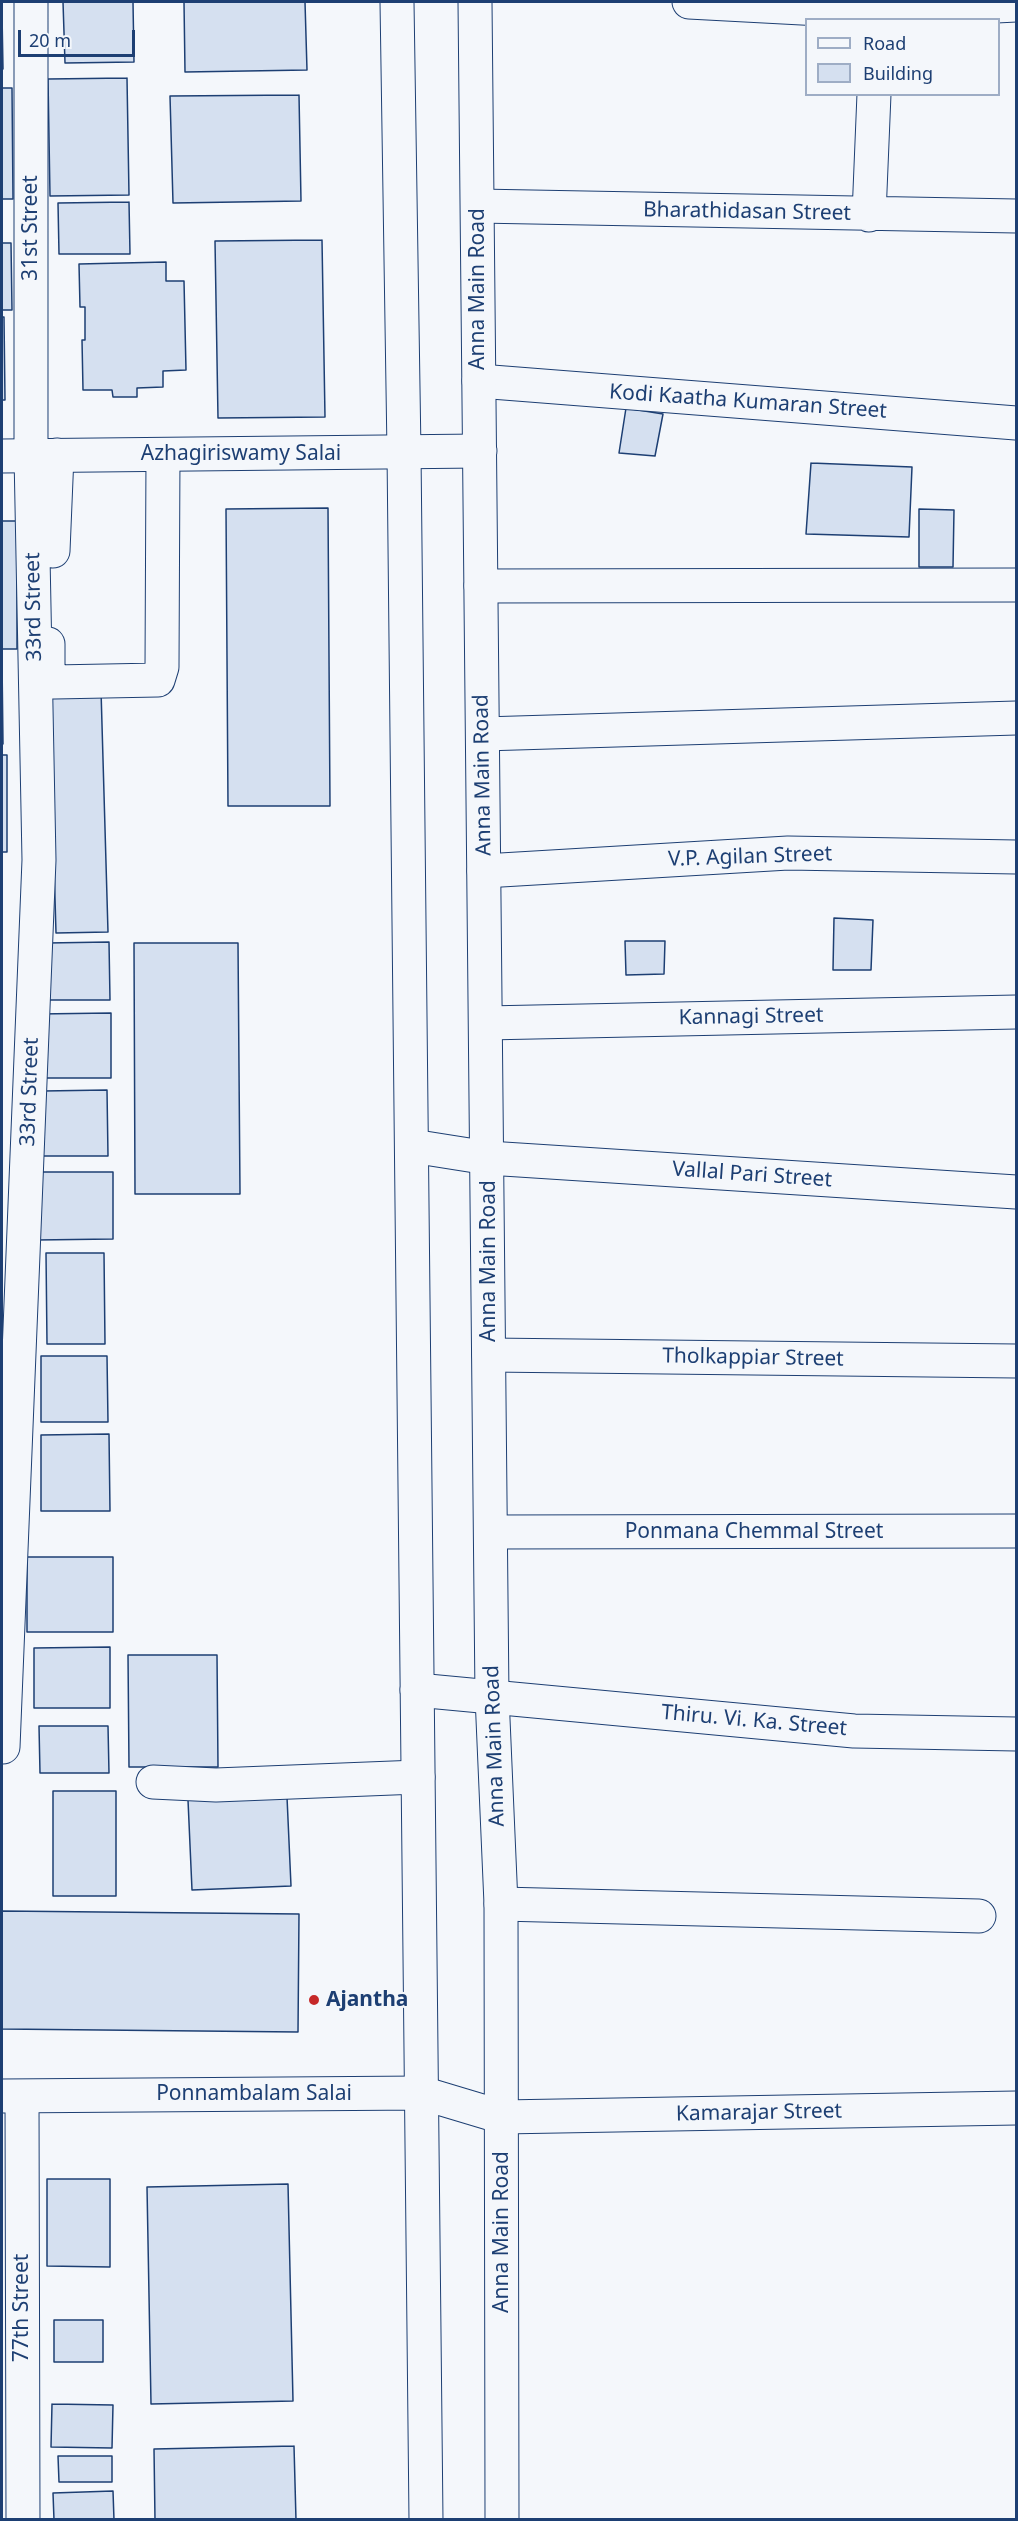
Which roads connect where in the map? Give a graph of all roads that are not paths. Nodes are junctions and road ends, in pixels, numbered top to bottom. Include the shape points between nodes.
1 (31, 2) edge
2 (397, 2) edge
3 (475, 2) edge
4 (689, 2) edge
5 (1017, 5) edge
6 (878, 11) edge
7 (874, 96) edge
8 (478, 206) junction
9 (869, 215) junction
10 (1017, 216) edge
11 (479, 381) junction
12 (1017, 423) edge
13 (480, 451) junction
14 (404, 452) junction
15 (163, 454) junction
16 (30, 456) edge
17 (1017, 585) edge
18 (481, 586) junction
19 (1017, 718) edge
20 (483, 734) junction
21 (1017, 857) edge
22 (484, 872) junction
23 (1017, 1012) edge
24 (486, 1023) junction
25 (412, 1146) junction
26 (488, 1158) junction
27 (1017, 1192) edge
28 (489, 1355) junction
29 (1017, 1361) edge
30 (1017, 1531) edge
31 (492, 1532) junction
32 (417, 1690) junction
33 (492, 1696) junction
34 (1017, 1734) edge
35 (3, 1735) edge
36 (418, 1777) junction
37 (153, 1782) dead end
38 (501, 1904) junction
39 (979, 1916) dead end
40 (422, 2093) junction
41 (12, 2096) edge
42 (1017, 2108) edge
43 (502, 2117) junction
44 (15, 2516) edge
45 (426, 2520) edge
46 (502, 2520) edge

1 - 16 street, 31st Street
2 - 14 street
3 - 8 street, Anna Main Road
4 - 6 street
5 - 6 street
7 - 9 street
8 - 9 street, Bharathidasan Street
8 - 11 street, Anna Main Road
9 - 10 street, Bharathidasan Street
11 - 12 street, Kodi Kaatha Kumaran Street
11 - 13 street, Anna Main Road
13 - 14 street, Azhagiriswamy Salai
13 - 18 street, Anna Main Road
14 - 15 street, Azhagiriswamy Salai
14 - 25 street
15 - 16 street, Azhagiriswamy Salai
15 - 16 street via 161,674 158,680 151,681 62,683 48,676 46,666
16 - 35 street, 33rd Street via 39,860
17 - 18 street
18 - 20 street, Anna Main Road
19 - 20 street
20 - 22 street, Anna Main Road
21 - 22 street, V.P. Agilan Street via 788,853
22 - 24 street, Anna Main Road
23 - 24 street, Kannagi Street
24 - 26 street, Anna Main Road
25 - 26 street, Vallal Pari Street
25 - 32 street
26 - 27 street, Vallal Pari Street
26 - 28 street, Anna Main Road
28 - 29 street, Tholkappiar Street
28 - 31 street, Anna Main Road
30 - 31 street, Ponmana Chemmal Street
31 - 33 street, Anna Main Road
32 - 33 street, Thiru. Vi. Ka. Street
32 - 36 street
33 - 34 street, Thiru. Vi. Ka. Street via 855,1731
33 - 38 street, Anna Main Road
36 - 37 street via 216,1785
36 - 40 street
38 - 39 street
38 - 43 street, Anna Main Road
40 - 41 street, Ponnambalam Salai
40 - 43 street, Ponnambalam Salai
40 - 45 street
41 - 44 street, 77th Street
42 - 43 street, Kamarajar Street
43 - 46 street, Anna Main Road

